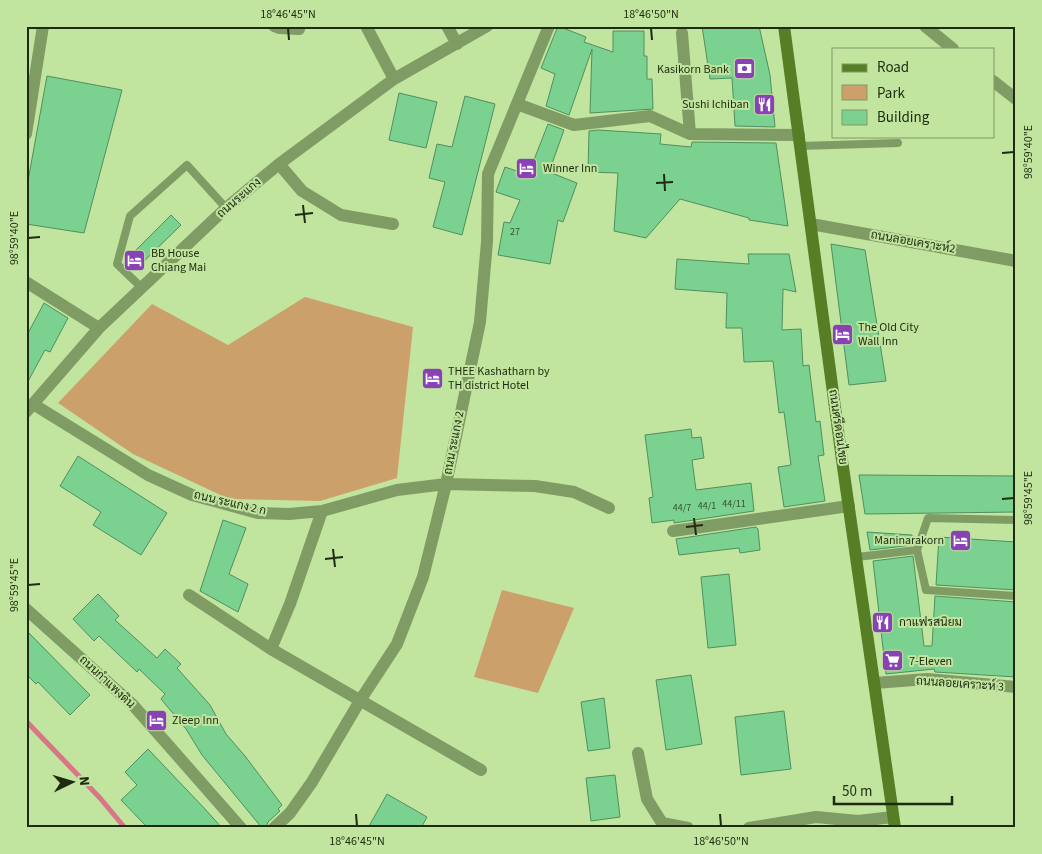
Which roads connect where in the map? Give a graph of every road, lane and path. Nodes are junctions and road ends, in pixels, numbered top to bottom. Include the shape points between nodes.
1 (43, 26) edge
2 (274, 26) edge
3 (300, 26) edge
4 (366, 26) edge
5 (447, 26) edge
6 (487, 26) edge
7 (549, 26) edge
8 (784, 26) edge
9 (925, 26) edge
10 (682, 33) dead end
11 (457, 44) junction
12 (952, 48) edge
13 (394, 79) junction
14 (994, 82) edge
15 (1016, 99) edge
16 (517, 104) junction
17 (28, 107) edge
18 (26, 134) edge
19 (690, 134) junction
20 (800, 140) junction
21 (898, 143) dead end
22 (279, 164) junction
23 (226, 208) junction
24 (393, 224) dead end
25 (811, 224) junction
26 (1016, 261) edge
27 (26, 282) edge
28 (141, 287) junction
29 (99, 328) junction
30 (30, 408) edge
31 (446, 484) junction
32 (849, 506) junction
33 (609, 508) dead end
34 (322, 511) junction
35 (1016, 520) edge
36 (673, 531) dead end
37 (917, 550) junction
38 (857, 557) junction
39 (189, 594) dead end
40 (1016, 596) edge
41 (26, 609) edge
42 (271, 649) junction
43 (875, 683) junction
44 (1016, 687) edge
45 (361, 700) junction
46 (638, 753) dead end
47 (481, 770) dead end
48 (894, 823) edge
49 (242, 828) edge
50 (274, 828) edge
51 (688, 828) edge
52 (749, 828) edge

1 - 17 street
2 - 3 street via 298,29
4 - 13 street
5 - 11 street
6 - 11 street, ถนนระแกง
7 - 16 street, ถนน ระแกง 2
8 - 20 street, ถนนศรีดอนไชย
9 - 12 street
10 - 19 street
11 - 13 street, ถนนระแกง
13 - 22 street, ถนนระแกง
14 - 15 street
16 - 19 street via 574,125 650,116
16 - 31 street, ถนน ระแกง 2 via 488,174 487,242 480,322
17 - 18 street
19 - 20 street
20 - 21 lane
20 - 25 street, ถนนศรีดอนไชย
22 - 23 street, ถนนระแกง
22 - 24 street via 302,190 341,215
23 - 28 street, ถนนระแกง
23 - 28 lane via 187,165 130,216 116,264
25 - 26 street, ถนนลอยเคราะห์2
25 - 32 street, ถนนศรีดอนไชย
27 - 29 street
28 - 29 street, ถนนระแกง
29 - 30 street, ถนนระแกง
30 - 34 street, ถนน ระแกง 2 ก via 148,475 192,495 258,512
31 - 33 street, ถนน ระแกง 2 ก via 535,486 574,492
31 - 34 street, ถนน ระแกง 2 ก via 397,490
31 - 45 street, ถนน ระแกง 2 via 423,577 397,644
32 - 36 street
32 - 38 street, ถนนศรีดอนไชย
34 - 42 street
35 - 37 lane via 928,518
37 - 38 lane
37 - 40 lane via 926,590
38 - 43 street, ถนนศรีดอนไชย
39 - 42 street
41 - 49 street, ถนนกำแพงดิน via 132,705
42 - 45 street
43 - 44 street, ถนนลอยเคราะห์ 3 via 927,679
43 - 48 street, ถนนศรีดอนไชย
45 - 47 street
45 - 50 street, ถนน ระแกง 2 via 312,782 290,813
46 - 51 street via 646,799 662,823
48 - 52 street via 816,818

